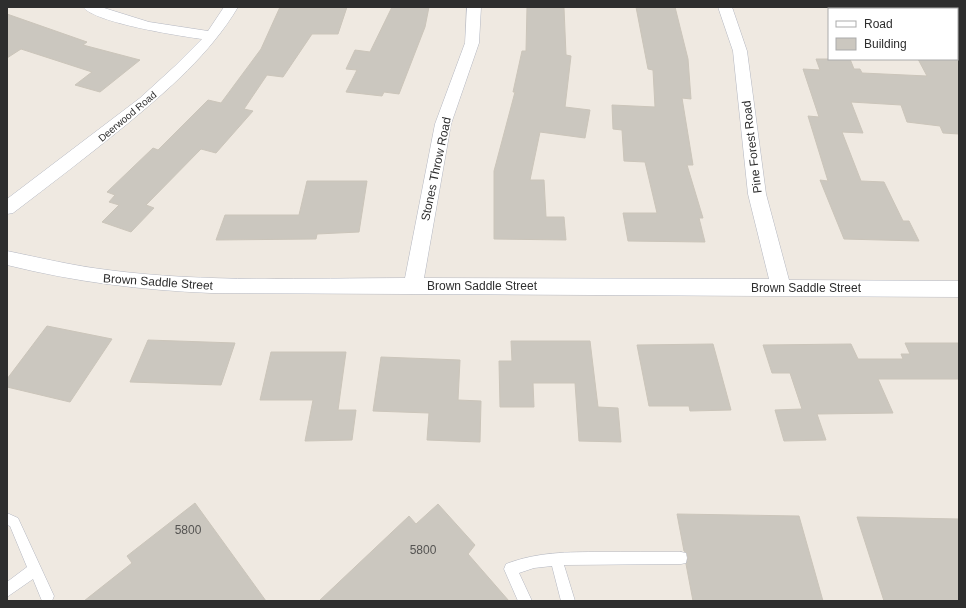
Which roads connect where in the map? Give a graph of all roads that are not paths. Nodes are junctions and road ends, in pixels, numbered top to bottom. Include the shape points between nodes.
1 (90, 7) edge
2 (231, 7) edge
3 (474, 7) edge
4 (725, 7) edge
5 (211, 36) junction
6 (7, 208) edge
7 (7, 258) edge
8 (413, 286) junction
9 (781, 287) junction
10 (959, 289) edge
11 (7, 519) edge
12 (681, 558) dead end
13 (556, 559) junction
14 (35, 569) junction
15 (7, 590) edge
16 (47, 596) dead end
17 (525, 601) edge
18 (568, 601) edge

1 - 5 street via 138,25
2 - 5 street, Deerwood Road
3 - 8 street, Stones Throw Road via 472,43 444,124
4 - 9 street, Pine Forest Road via 740,51 757,194
5 - 6 street, Deerwood Road via 167,82 107,133
7 - 8 street, Brown Saddle Street via 35,266 104,278 191,285
8 - 9 street, Brown Saddle Street
9 - 10 street, Brown Saddle Street
11 - 14 lane via 14,522
12 - 13 lane
13 - 17 lane via 534,562 511,570
13 - 18 lane
14 - 15 lane
14 - 16 lane

